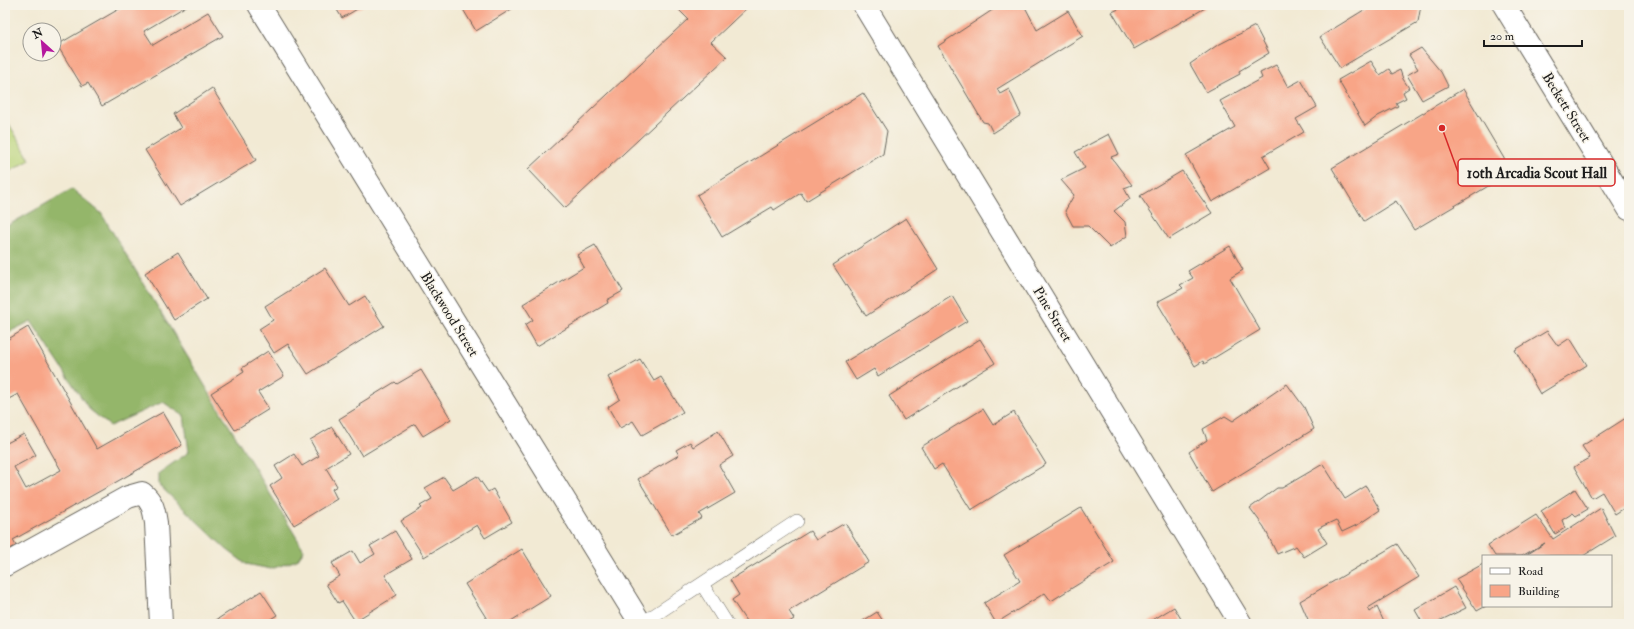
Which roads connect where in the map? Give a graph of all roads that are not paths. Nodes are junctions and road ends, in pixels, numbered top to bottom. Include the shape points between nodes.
1 (259, 5) edge
2 (864, 5) edge
3 (1504, 5) edge
4 (1629, 209) edge
5 (798, 521) dead end
6 (5, 565) edge
7 (702, 584) junction
8 (161, 624) edge
9 (641, 624) edge
10 (727, 624) edge
11 (1241, 624) edge

1 - 9 street, Blackwood Street
2 - 11 street, Pine Street
3 - 4 street, Beckett Street
5 - 7 lane
6 - 8 street via 128,496 142,493 150,499 154,508
7 - 9 lane
7 - 10 lane

